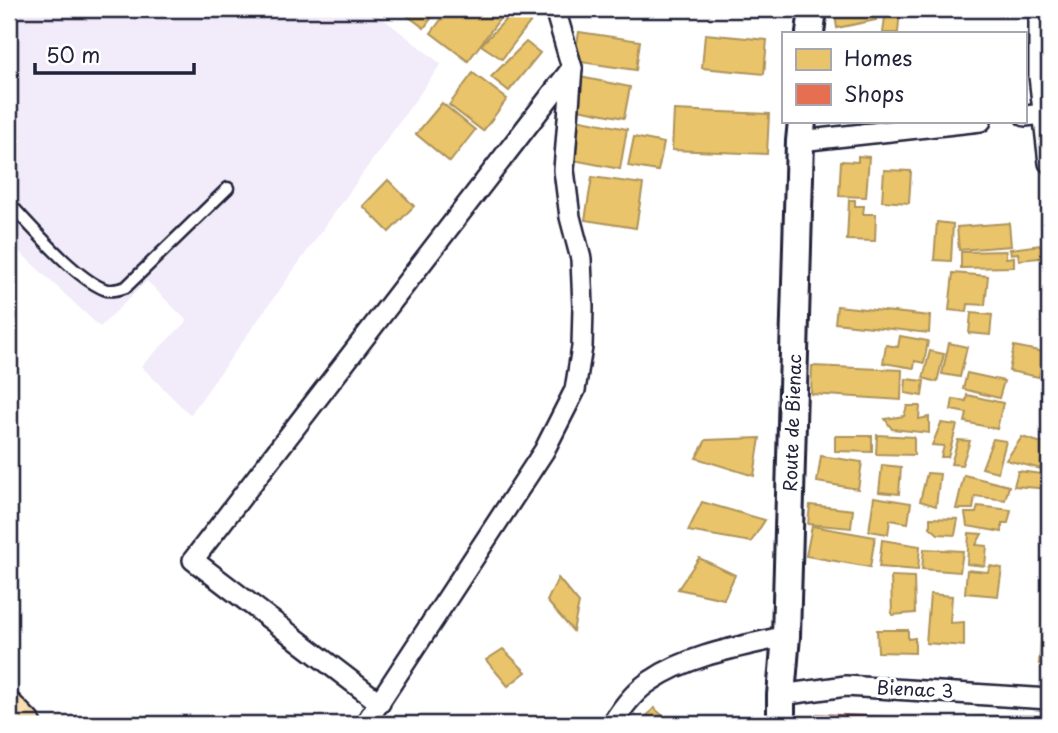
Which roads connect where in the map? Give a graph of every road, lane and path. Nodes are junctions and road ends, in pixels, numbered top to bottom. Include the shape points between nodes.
1 (555, 9) edge
2 (813, 9) edge
3 (1039, 9) edge
4 (810, 32) edge
5 (572, 68) junction
6 (1039, 115) edge
7 (963, 122) edge
8 (801, 131) edge
9 (1049, 163) edge
10 (228, 188) dead end
11 (9, 203) edge
12 (786, 636) junction
13 (780, 695) junction
14 (1049, 699) edge
15 (380, 703) junction
16 (9, 708) edge
17 (25, 724) edge
18 (365, 724) edge
19 (612, 724) edge
20 (781, 724) edge

1 - 5 street
2 - 4 main road
3 - 6 street
5 - 15 street via 564,170 581,259 582,347 575,390 544,450
5 - 15 street via 193,560
6 - 9 street
7 - 8 street
8 - 12 main road, Route de Bienac
10 - 11 lane via 126,288 107,291 63,258
12 - 13 main road, Route de Bienac
12 - 19 street via 720,652 651,680 622,707
13 - 14 street, Bienac 3 via 846,687
13 - 20 main road, Route de Bienac
15 - 18 street
16 - 17 main road

